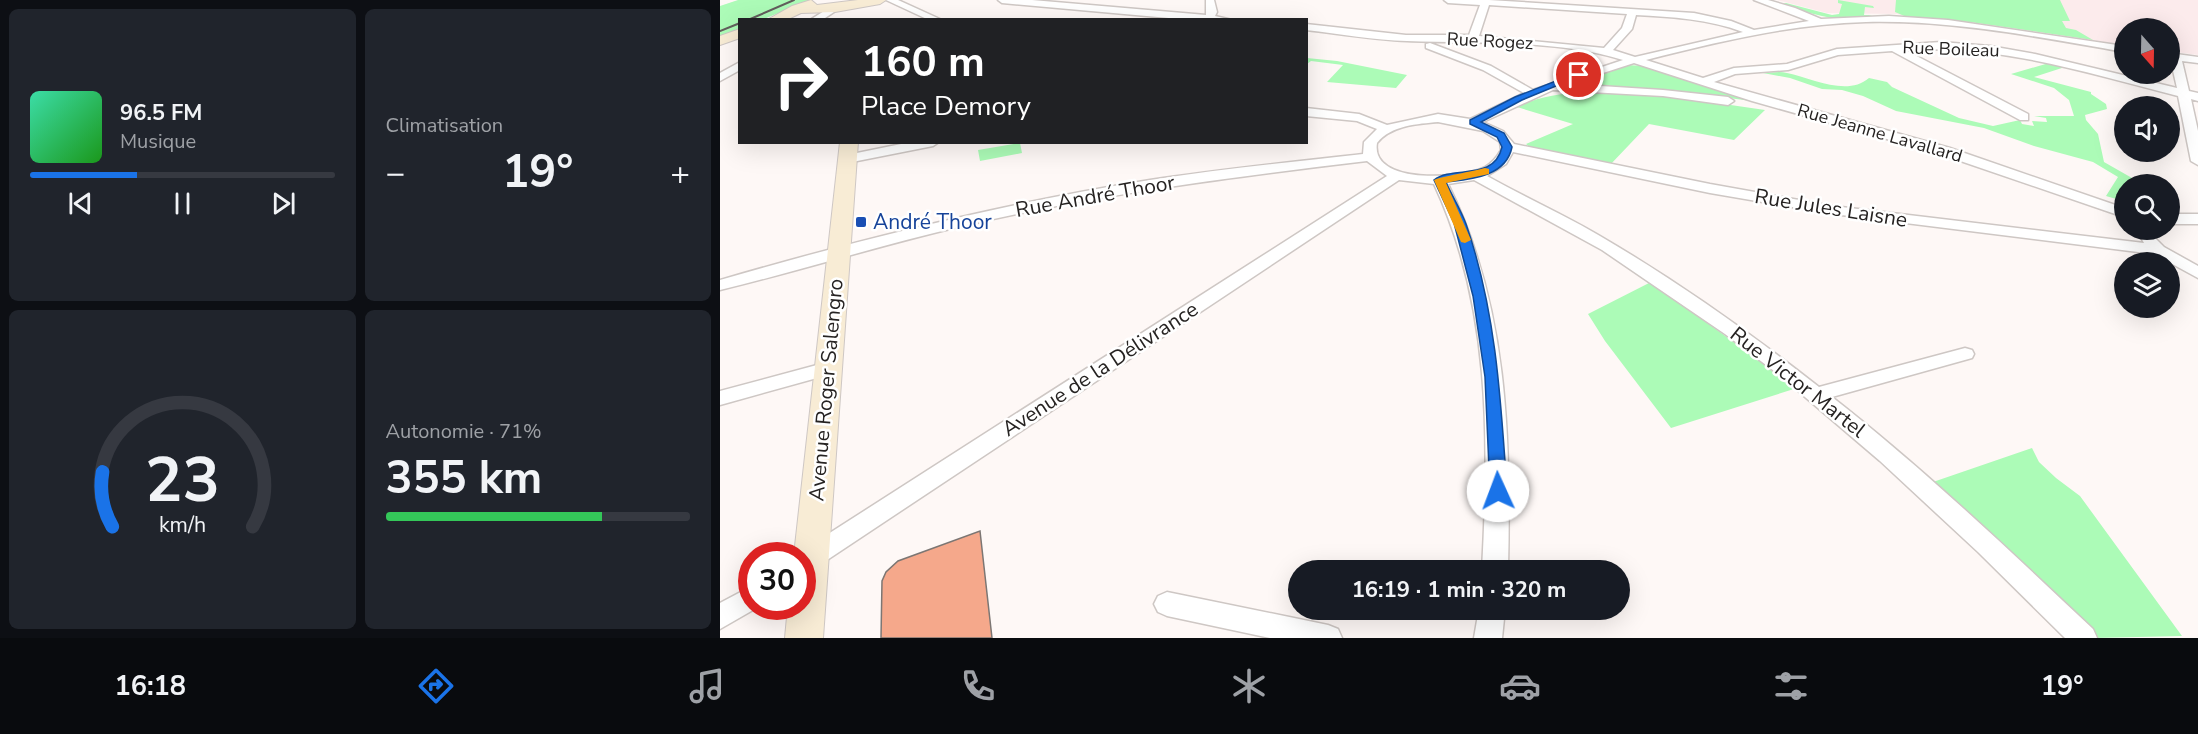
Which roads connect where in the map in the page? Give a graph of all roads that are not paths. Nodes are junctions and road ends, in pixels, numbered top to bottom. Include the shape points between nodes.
1 (820, 0) edge
2 (890, 0) edge
3 (1002, 0) edge
4 (1123, 0) edge
5 (1211, 0) edge
6 (1448, 0) edge
7 (1758, 0) edge
8 (876, 1) edge
9 (1486, 2) junction
10 (849, 6) junction
11 (835, 8) junction
12 (797, 9) junction
13 (1111, 10) junction
14 (1632, 12) junction
15 (777, 18) edge
16 (818, 18) edge
17 (856, 18) edge
18 (864, 18) edge
19 (933, 18) edge
20 (1097, 18) edge
21 (1209, 18) edge
22 (1819, 22) junction
23 (1308, 27) edge
24 (1754, 33) junction
25 (738, 34) edge
26 (1473, 39) junction
27 (720, 41) edge
28 (1430, 46) dead end
29 (1891, 47) junction
30 (2114, 47) edge
31 (1606, 51) junction
32 (2180, 58) edge
33 (1634, 59) junction
34 (2198, 60) edge
35 (738, 66) edge
36 (720, 78) edge
37 (1703, 82) junction
38 (2179, 84) edge
39 (1549, 86) junction
40 (1531, 93) junction
41 (2181, 93) junction
42 (2198, 97) edge
43 (1728, 101) dead end
44 (1308, 112) edge
45 (2024, 117) dead end
46 (1474, 122) junction
47 (1387, 129) junction
48 (914, 144) edge
49 (1507, 147) junction
50 (848, 151) edge
51 (1371, 157) junction
52 (2198, 161) edge
53 (1397, 175) junction
54 (1476, 175) junction
55 (1439, 180) junction
56 (2114, 210) edge
57 (2180, 219) edge
58 (2198, 219) edge
59 (2149, 240) edge
60 (2158, 250) junction
61 (839, 252) junction
62 (2198, 273) edge
63 (720, 285) edge
64 (1965, 354) dead end
65 (828, 368) junction
66 (1817, 394) junction
67 (720, 398) edge
68 (809, 542) edge
69 (816, 554) edge
70 (1495, 560) edge
71 (1167, 604) dead end
72 (738, 606) edge
73 (720, 617) edge
74 (805, 620) edge
75 (1490, 620) edge
76 (804, 638) edge
77 (1328, 638) edge
78 (1488, 638) edge
79 (2083, 638) edge

1 - 12 street
2 - 19 street
3 - 13 street
4 - 13 street
5 - 21 street
6 - 9 street
7 - 22 street
8 - 10 street
8 - 18 street via 867,6
9 - 14 street
9 - 26 street
10 - 11 street
10 - 17 street via 855,7
11 - 12 street
11 - 16 street
12 - 15 street
13 - 20 street
13 - 21 street
14 - 24 street via 1700,17 1728,22
14 - 31 street via 1627,29
22 - 24 street
22 - 30 street via 1888,19 1944,23
23 - 26 street, Rue Rogez
24 - 33 street
25 - 27 street
26 - 31 street, Rue Rogez
28 - 40 street via 1487,68
29 - 37 street, Rue Boileau via 1830,53 1781,68 1740,69
29 - 41 street, Rue Boileau via 1941,45 2014,52
29 - 45 street
31 - 33 street, Rue Rogez
32 - 34 street
33 - 37 street, Rue Jeanne Lavallard
33 - 39 street
35 - 36 street
37 - 56 street, Rue Jeanne Lavallard via 1936,148
38 - 41 street
39 - 40 street
39 - 43 street
40 - 46 street
41 - 42 street, Rue Boileau
41 - 52 street
44 - 47 street via 1359,118
46 - 47 street via 1438,118
46 - 49 street via 1500,135
47 - 51 street via 1371,143
48 - 50 street
49 - 54 street via 1497,165
49 - 60 street, Rue Jules Laisne via 1824,208
50 - 61 street, Avenue Roger Salengro
51 - 53 street
51 - 61 street, Rue André Thoor via 1117,190
53 - 55 street
53 - 69 street, Avenue de la Délivrance
54 - 55 street
54 - 66 street, Rue Victor Martel via 1638,267
55 - 70 street via 1469,251 1489,353 1496,421
57 - 58 street
59 - 60 street
60 - 62 street
61 - 63 street, Rue André Thoor
61 - 65 street, Avenue Roger Salengro
64 - 66 street
65 - 67 street
65 - 68 street, Avenue Roger Salengro
66 - 79 street, Rue Victor Martel via 1973,531
71 - 77 street
72 - 73 street
74 - 76 street, Avenue Roger Salengro
75 - 78 street

